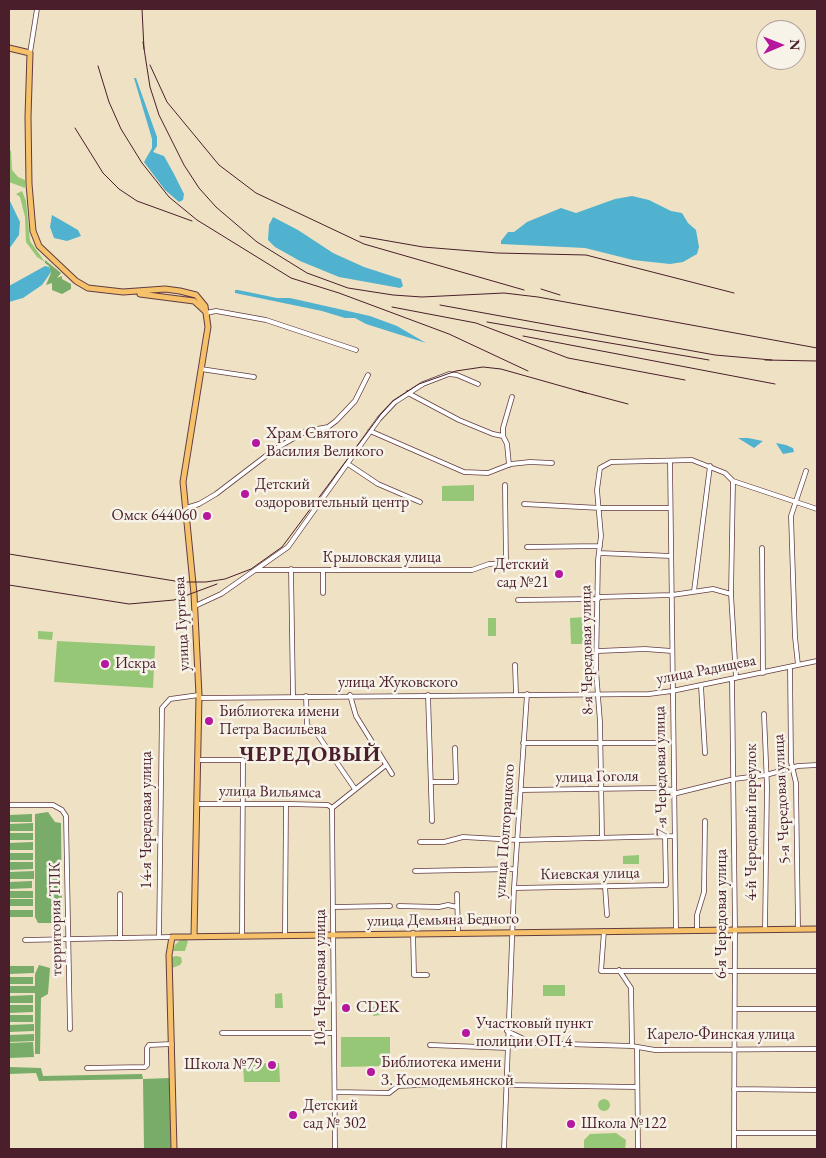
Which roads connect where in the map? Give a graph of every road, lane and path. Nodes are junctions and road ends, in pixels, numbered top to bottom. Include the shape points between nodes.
1 (37, 9) edge
2 (9, 48) edge
3 (30, 53) junction
4 (206, 313) junction
5 (356, 350) dead end
6 (202, 369) junction
7 (368, 375) dead end
8 (254, 377) dead end
9 (478, 384) dead end
10 (408, 393) junction
11 (512, 397) dead end
12 (370, 431) junction
13 (503, 436) junction
14 (670, 461) junction
15 (552, 463) dead end
16 (348, 464) junction
17 (509, 465) junction
18 (710, 466) junction
19 (806, 471) dead end
20 (733, 481) junction
21 (505, 484) dead end
22 (795, 501) junction
23 (420, 502) dead end
24 (524, 504) dead end
25 (186, 508) junction
26 (600, 508) junction
27 (670, 508) junction
28 (817, 509) edge
29 (600, 546) junction
30 (527, 547) dead end
31 (762, 548) dead end
32 (599, 553) junction
33 (671, 556) junction
34 (291, 569) junction
35 (257, 570) junction
36 (323, 570) junction
37 (694, 591) junction
38 (323, 593) dead end
39 (730, 594) junction
40 (672, 595) junction
41 (598, 598) junction
42 (518, 600) dead end
43 (195, 606) junction
44 (598, 651) junction
45 (672, 651) junction
46 (817, 661) edge
47 (515, 665) dead end
48 (798, 665) junction
49 (790, 667) junction
50 (763, 672) junction
51 (734, 679) junction
52 (701, 686) junction
53 (672, 692) junction
54 (516, 694) junction
55 (527, 694) junction
56 (350, 695) junction
57 (428, 695) junction
58 (598, 695) junction
59 (293, 696) junction
60 (306, 696) junction
61 (199, 697) junction
62 (164, 703) joint
63 (764, 714) dead end
64 (523, 743) junction
65 (655, 743) dead end
66 (600, 744) junction
67 (455, 748) dead end
68 (705, 752) dead end
69 (198, 760) junction
70 (386, 765) junction
71 (817, 765) edge
72 (792, 769) junction
73 (392, 774) dead end
74 (766, 775) junction
75 (734, 779) junction
76 (431, 782) junction
77 (355, 789) junction
78 (602, 789) junction
79 (521, 790) junction
80 (673, 792) junction
81 (197, 804) junction
82 (244, 804) junction
83 (286, 804) junction
84 (9, 805) edge
85 (332, 808) junction
86 (432, 821) dead end
87 (705, 822) dead end
88 (665, 836) junction
89 (674, 836) junction
90 (602, 837) junction
91 (517, 840) junction
92 (420, 842) dead end
93 (515, 869) junction
94 (415, 871) dead end
95 (605, 886) junction
96 (514, 888) junction
97 (120, 894) dead end
98 (457, 894) dead end
99 (390, 906) dead end
100 (399, 906) dead end
101 (457, 907) junction
102 (333, 908) junction
103 (607, 915) dead end
104 (735, 929) junction
105 (765, 929) junction
106 (798, 929) junction
107 (817, 929) edge
108 (676, 930) junction
109 (697, 930) junction
110 (604, 931) junction
111 (458, 932) junction
112 (512, 932) junction
113 (413, 933) junction
114 (285, 934) junction
115 (333, 934) junction
116 (242, 935) junction
117 (194, 936) junction
118 (159, 937) junction
119 (172, 937) junction
120 (120, 938) junction
121 (69, 939) junction
122 (25, 940) dead end
123 (619, 970) junction
124 (817, 971) edge
125 (735, 972) junction
126 (427, 975) dead end
127 (735, 1009) junction
128 (817, 1009) edge
129 (70, 1029) dead end
130 (508, 1031) junction
131 (222, 1033) dead end
132 (334, 1033) junction
133 (172, 1044) junction
134 (430, 1045) dead end
135 (634, 1046) junction
136 (507, 1048) junction
137 (734, 1048) junction
138 (817, 1049) edge
139 (87, 1068) dead end
140 (505, 1083) junction
141 (637, 1087) junction
142 (734, 1089) junction
143 (817, 1090) edge
144 (335, 1092) junction
145 (734, 1132) junction
146 (817, 1133) edge
147 (174, 1149) edge
148 (335, 1149) edge
149 (504, 1149) edge
150 (638, 1149) edge
151 (734, 1149) edge

1 - 3 street
2 - 3 main road
3 - 4 main road via 30,196 33,231 39,246 88,288 124,292 165,289 196,295 202,300
4 - 5 street via 266,320
4 - 6 main road, улица Гуртьева via 208,327
6 - 8 street
6 - 25 main road, улица Гуртьева via 184,471
7 - 25 street via 356,401 328,427 306,432 275,449 216,494
9 - 10 street via 453,374
10 - 12 street via 395,402
10 - 13 street via 459,420
11 - 13 street
12 - 16 street
12 - 17 street via 464,472 488,473
13 - 17 street
14 - 18 street via 692,460
14 - 26 street, 8-я Чередовая улица via 603,465 598,472
14 - 27 street, 7-я Чередовая улица
15 - 17 street
16 - 23 street via 378,484
16 - 35 street via 293,542
18 - 20 street via 729,475
18 - 37 street
19 - 22 street
20 - 22 street
20 - 39 street, 6-я Чередовая улица
21 - 36 street, Крыловская улица via 506,563 472,570
22 - 28 street
22 - 48 street via 791,516
24 - 26 street
25 - 43 main road, улица Гуртьева
26 - 27 street
26 - 29 street, 8-я Чередовая улица
27 - 33 street, 7-я Чередовая улица
29 - 30 street
29 - 32 street, 8-я Чередовая улица
31 - 50 street
32 - 33 street
32 - 41 street, 8-я Чередовая улица
33 - 40 street, 7-я Чередовая улица
34 - 35 street, Крыловская улица
34 - 36 street, Крыловская улица
34 - 59 street
35 - 43 street
36 - 38 street
37 - 39 street via 713,589
37 - 40 street
39 - 51 street, 6-я Чередовая улица
40 - 41 street
40 - 45 street, 7-я Чередовая улица
41 - 42 street
41 - 44 street, 8-я Чередовая улица
43 - 61 main road, улица Гуртьева
44 - 45 street
44 - 58 street, 8-я Чередовая улица
45 - 53 street, 7-я Чередовая улица
46 - 48 street, улица Радищева
47 - 54 street
48 - 49 street, улица Радищева
49 - 50 street, улица Радищева
49 - 72 street, 5-я Чередовая улица
50 - 51 street, улица Радищева
51 - 52 street, улица Радищева
51 - 75 street, 6-я Чередовая улица
52 - 53 street, улица Радищева
52 - 68 street
53 - 58 street, улица Радищева
53 - 80 street, 7-я Чередовая улица
54 - 55 street, улица Жуковского
54 - 57 street, улица Жуковского
55 - 58 street, улица Жуковского
55 - 64 street, улица Полторацкого
56 - 57 street, улица Жуковского
56 - 60 street, улица Жуковского
56 - 70 street via 356,716
57 - 76 street
58 - 66 street, 8-я Чередовая улица
59 - 60 street, улица Жуковского
59 - 61 street, улица Жуковского
60 - 77 street via 307,726 313,728
61 - 62 street, улица Жуковского via 182,696
61 - 69 main road, улица Гуртьева
62 - 118 street, 14-я Чередовая улица via 160,750 163,773
63 - 74 street, 4-й Чередовый переулок
64 - 66 street
64 - 79 street, улица Полторацкого
65 - 66 street
66 - 78 street, 8-я Чередовая улица
67 - 76 street via 456,782
69 - 81 main road, улица Гуртьева
69 - 82 street via 243,760
70 - 73 street
70 - 77 street, улица Вильямса
71 - 72 street, улица Гоголя
72 - 74 street, улица Гоголя
72 - 106 street, 5-я Чередовая улица via 796,783
74 - 75 street, улица Гоголя
74 - 105 street, 4-й Чередовый переулок
75 - 80 street, улица Гоголя
75 - 104 street, 6-я Чередовая улица
76 - 86 street
77 - 85 street, улица Вильямса
78 - 79 street, улица Гоголя
78 - 80 street, улица Гоголя via 658,788
78 - 90 street, 8-я Чередовая улица
79 - 91 street, улица Полторацкого
80 - 89 street, 7-я Чередовая улица
81 - 82 street, улица Вильямса
81 - 117 main road, улица Гуртьева
82 - 83 street, улица Вильямса
82 - 116 street
83 - 85 street, улица Вильямса via 328,805
83 - 114 street
84 - 121 street, территория ТПК via 52,806 62,810 67,821
85 - 102 street, 10-я Чередовая улица
87 - 109 street via 704,892 698,910
88 - 89 street
88 - 90 street
88 - 95 street, Киевская улица via 666,885
89 - 108 street, 7-я Чередовая улица
90 - 91 street
91 - 92 street via 463,837 444,842
91 - 93 street, улица Полторацкого
93 - 94 street
93 - 96 street, улица Полторацкого
95 - 96 street, Киевская улица
95 - 103 street
96 - 112 street, улица Полторацкого
97 - 120 street
98 - 101 street
99 - 102 street
100 - 101 street
101 - 111 street
102 - 115 street, 10-я Чередовая улица
104 - 105 main road, улица Демьяна Бедного
104 - 109 main road, улица Демьяна Бедного
104 - 125 street, 6-я Чередовая улица
105 - 106 main road, улица Демьяна Бедного
106 - 107 main road, улица Демьяна Бедного
108 - 109 main road, улица Демьяна Бедного
108 - 110 main road, улица Демьяна Бедного
110 - 112 main road, улица Демьяна Бедного
110 - 123 street via 601,971
111 - 112 main road, улица Демьяна Бедного
111 - 113 main road, улица Демьяна Бедного
112 - 130 street, улица Полторацкого
113 - 115 main road, улица Демьяна Бедного
113 - 126 street via 414,975
114 - 115 main road, улица Демьяна Бедного
114 - 116 main road, улица Демьяна Бедного
115 - 132 street, 10-я Чередовая улица
116 - 117 main road, улица Демьяна Бедного
117 - 119 main road, улица Демьяна Бедного
118 - 119 street, улица Демьяна Бедного
118 - 120 street, улица Демьяна Бедного
119 - 133 main road via 169,955
120 - 121 street, улица Демьяна Бедного
121 - 122 street, улица Демьяна Бедного
121 - 129 street, территория ТПК
123 - 125 street
123 - 135 street via 631,988
124 - 125 street
125 - 127 street, 6-я Чередовая улица
127 - 128 street
127 - 137 street, 6-я Чередовая улица
130 - 135 street, Карело-Финская улица via 532,1043
130 - 136 street, улица Полторацкого
131 - 132 street
132 - 144 street, 10-я Чередовая улица
133 - 139 street via 149,1045 145,1067
133 - 147 main road
134 - 136 street
135 - 137 street, Карело-Финская улица via 656,1050
135 - 141 street
136 - 140 street, улица Полторацкого
137 - 138 street, Карело-Финская улица
137 - 142 street, 6-я Чередовая улица
140 - 141 street
140 - 144 street via 398,1086 389,1093
140 - 149 street, улица Полторацкого
141 - 150 street
142 - 143 street
142 - 145 street, 6-я Чередовая улица
144 - 148 street, 10-я Чередовая улица
145 - 146 street
145 - 151 street, 6-я Чередовая улица

